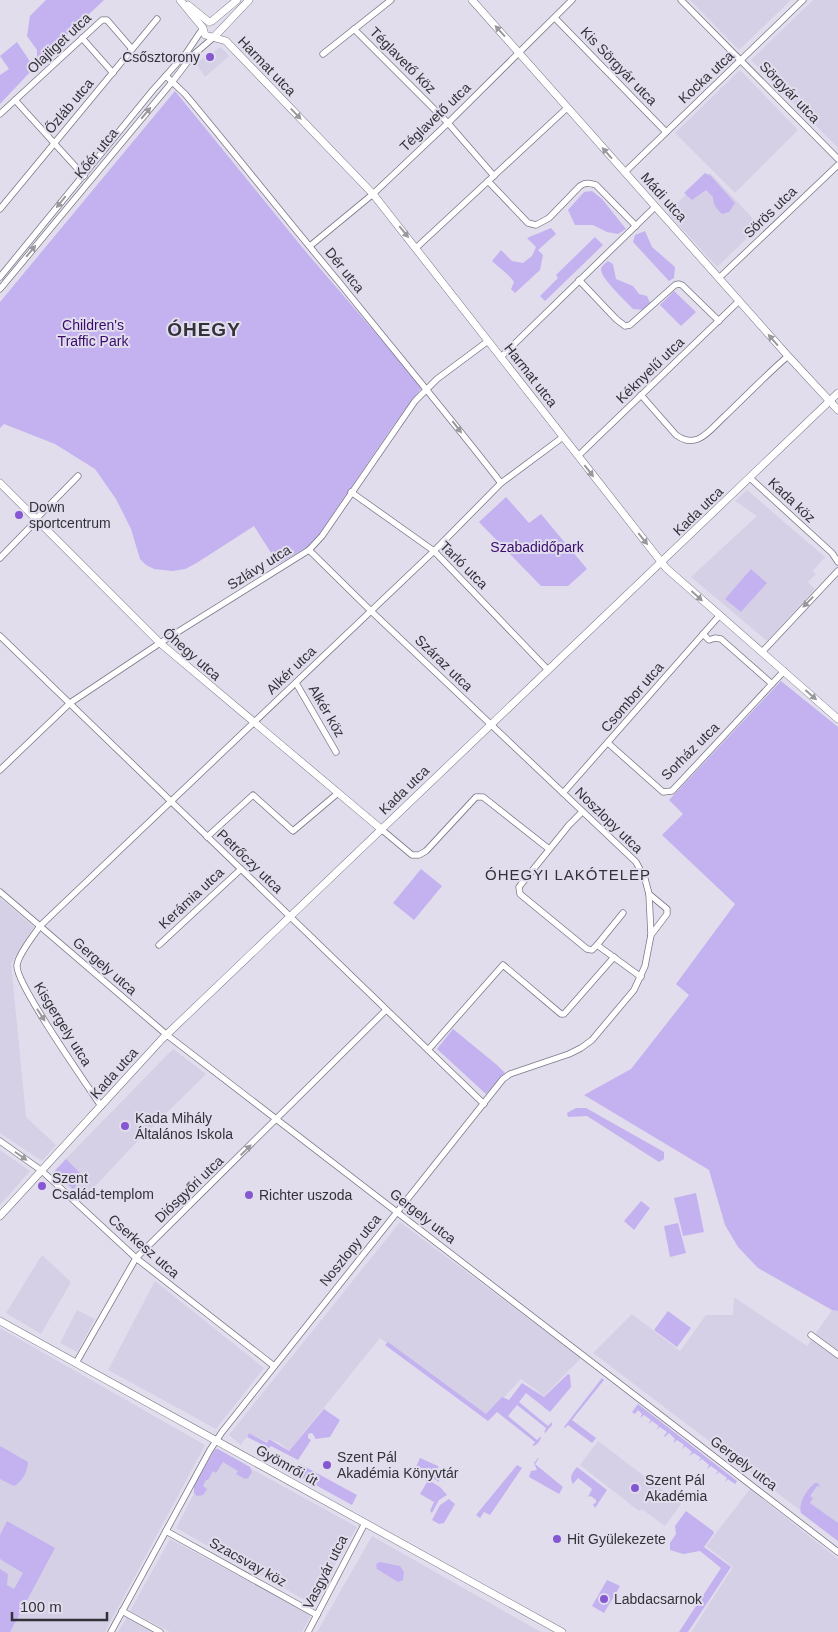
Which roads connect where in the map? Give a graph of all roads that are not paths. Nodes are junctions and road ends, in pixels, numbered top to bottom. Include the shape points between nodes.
1 (181, 0) edge
2 (237, 0) edge
3 (249, 0) edge
4 (391, 0) edge
5 (472, 0) edge
6 (572, 0) edge
7 (681, 0) edge
8 (803, 0) edge
9 (554, 18) junction
10 (157, 19) dead end
11 (210, 22) junction
12 (203, 28) junction
13 (354, 29) junction
14 (216, 34) junction
15 (82, 38) junction
16 (132, 49) junction
17 (519, 53) junction
18 (322, 54) dead end
19 (741, 61) junction
20 (112, 73) junction
21 (166, 76) junction
22 (173, 81) junction
23 (14, 100) junction
24 (567, 108) junction
25 (0, 114) edge
26 (448, 123) junction
27 (666, 132) junction
28 (54, 144) junction
29 (838, 159) edge
30 (838, 165) edge
31 (625, 172) junction
32 (83, 175) junction
33 (494, 176) junction
34 (90, 180) junction
35 (488, 181) junction
36 (373, 194) junction
37 (655, 207) junction
38 (0, 209) edge
39 (636, 226) junction
40 (310, 246) junction
41 (416, 248) junction
42 (0, 277) edge
43 (719, 278) junction
44 (579, 280) junction
45 (0, 289) edge
46 (739, 301) junction
47 (718, 321) junction
48 (488, 341) junction
49 (788, 356) junction
50 (500, 357) junction
51 (427, 388) junction
52 (838, 394) edge
53 (641, 395) junction
54 (830, 402) junction
55 (838, 410) edge
56 (563, 436) junction
57 (578, 456) junction
58 (78, 476) dead end
59 (750, 478) junction
60 (0, 483) edge
61 (501, 483) junction
62 (351, 492) junction
63 (37, 520) junction
64 (310, 550) junction
65 (434, 551) junction
66 (0, 558) edge
67 (661, 562) junction
68 (838, 562) edge
69 (838, 571) edge
70 (371, 611) junction
71 (719, 616) junction
72 (703, 634) junction
73 (0, 636) edge
74 (160, 643) junction
75 (762, 652) junction
76 (548, 670) junction
77 (784, 672) junction
78 (296, 683) junction
79 (772, 684) junction
80 (70, 703) junction
81 (838, 719) edge
82 (254, 722) junction
83 (491, 724) junction
84 (608, 743) junction
85 (336, 752) dead end
86 (0, 770) edge
87 (338, 793) junction
88 (562, 793) junction
89 (171, 802) junction
90 (582, 812) junction
91 (381, 829) junction
92 (208, 837) junction
93 (549, 849) junction
94 (241, 869) junction
95 (0, 892) edge
96 (649, 894) junction
97 (623, 913) dead end
98 (290, 917) junction
99 (40, 926) junction
100 (651, 935) junction
101 (159, 945) dead end
102 (597, 945) junction
103 (614, 957) junction
104 (641, 977) junction
105 (386, 1010) junction
106 (167, 1035) junction
107 (428, 1050) junction
108 (484, 1104) junction
109 (101, 1106) junction
110 (277, 1120) junction
111 (0, 1142) edge
112 (42, 1171) junction
113 (397, 1212) junction
114 (0, 1216) edge
115 (136, 1258) junction
116 (0, 1321) edge
117 (810, 1335) dead end
118 (838, 1355) edge
119 (76, 1363) junction
120 (274, 1366) junction
121 (216, 1440) junction
122 (365, 1523) junction
123 (166, 1530) junction
124 (838, 1552) edge
125 (122, 1611) junction
126 (317, 1614) junction
127 (111, 1632) edge
128 (160, 1632) edge
129 (308, 1632) edge
130 (562, 1632) edge

1 - 11 street, Harmat utca
1 - 12 street, Harmat utca
2 - 11 street
3 - 14 street
4 - 13 street
17 -> 5 street, Mádi utca
6 - 9 street, Téglavető utca
7 - 19 street, Sörgyár utca
8 - 19 street, Kocka utca
9 - 17 street, Téglavető utca
9 - 27 street, Kis Sörgyár utca
10 - 16 street, Őzláb utca
11 - 12 street
11 - 14 street, Harmat utca via 218,25
12 - 14 street, Harmat utca via 208,37
12 - 21 street, Kőér utca
13 - 18 street
13 - 26 street, Téglavető köz
14 - 22 street, Kőér utca via 192,56
14 -> 36 street, Harmat utca
15 - 16 street, Olajliget utca via 105,19
15 - 20 street
15 - 23 street, Olajliget utca
16 - 20 street, Őzláb utca
17 - 24 street, Mádi utca
17 - 26 street, Téglavető utca
19 - 27 street, Kocka utca
19 - 29 street, Sörgyár utca
20 - 28 street, Őzláb utca
21 - 22 street, Dér utca
21 - 32 street, Kőér utca
34 -> 22 street, Kőér utca
22 - 40 street, Dér utca
23 - 25 street, Olajliget utca
23 - 28 street
31 -> 24 street, Mádi utca
24 - 33 street
26 - 33 street, Téglavető köz
26 - 36 street, Téglavető utca
27 - 31 street, Kocka utca
28 - 32 street
28 - 38 street, Őzláb utca
30 - 43 street, Sörös utca
31 - 37 street, Mádi utca
32 - 34 street
32 -> 42 street, Kőér utca
33 - 35 street
45 -> 34 street, Kőér utca
35 - 39 street via 528,223 536,225 549,218 580,186 590,182
35 - 41 street
36 - 40 street, Téglavető utca
36 -> 41 street, Harmat utca
37 - 39 street
37 - 43 street, Mádi utca
39 - 44 street
40 - 51 street, Dér utca
41 - 48 street, Harmat utca
43 - 46 street, Mádi utca
44 - 47 street via 625,326 679,284
44 - 50 street
46 - 47 street, Kéknyelű utca
49 -> 46 street, Mádi utca
47 - 53 street, Kéknyelű utca
48 - 50 street, Harmat utca
48 - 51 street, Szlávy utca
49 - 53 street via 696,440 681,439 676,435
49 - 54 street, Mádi utca
50 - 56 street, Harmat utca
51 -> 61 street, Dér utca
51 - 62 street, Szlávy utca
52 - 54 street, Kada utca
53 - 57 street, Kéknyelű utca
54 - 55 street, Mádi utca
54 - 59 street, Kada utca
56 - 57 street, Harmat utca
56 - 61 street, Alkér utca
57 -> 67 street, Harmat utca
58 - 63 street
59 - 67 street, Kada utca
59 - 68 street, Kada köz
60 - 63 street, Óhegy utca
61 - 65 street, Alkér utca
62 - 64 street, Szlávy utca
62 - 65 street, Tarló utca
63 - 66 street
63 - 74 street, Óhegy utca
64 - 70 street, Száraz utca
64 - 74 street, Szlávy utca
65 - 70 street, Alkér utca
65 - 76 street, Tarló utca
67 -> 71 street, Harmat utca
67 - 76 street, Kada utca
69 -> 75 street
70 - 78 street, Alkér utca
70 - 83 street, Száraz utca
71 - 72 street, Csombor utca
71 - 75 street, Harmat utca
72 - 79 street via 709,640 721,639
72 - 84 street, Csombor utca
73 - 80 street, Petrőczy utca
74 - 80 street, Szlávy utca
74 - 82 street, Óhegy utca
75 - 77 street, Harmat utca
76 - 83 street, Kada utca
77 - 79 street, Sorház utca
77 -> 81 street, Harmat utca
78 - 82 street, Alkér utca
78 - 85 street, Alkér köz
79 - 84 street, Sorház utca via 672,791 664,792
80 - 86 street, Szlávy utca
80 - 89 street, Petrőczy utca
82 - 87 street, Óhegy utca
82 - 89 street, Alkér utca
83 - 88 street, Száraz utca
83 - 91 street, Kada utca
84 - 88 street, Csombor utca
87 - 91 street, Óhegy utca
87 - 92 street via 293,831 253,795
88 - 90 street, Noszlopy utca
89 - 92 street, Petrőczy utca
89 - 99 street, Alkér utca
90 - 93 street
90 - 96 street, Noszlopy utca via 636,862
91 - 93 street via 412,855 419,855 476,797 483,797
91 - 98 street, Kada utca
92 - 94 street, Petrőczy utca
93 - 102 street via 519,887 520,894 587,949 592,950
94 - 98 street, Petrőczy utca
94 - 101 street, Kerámia utca
95 - 99 street, Gergely utca
96 - 100 street, Noszlopy utca
96 - 100 street, Noszlopy utca via 667,909 667,914
97 - 102 street
98 - 105 street, Petrőczy utca
98 - 106 street, Kada utca
99 - 106 street, Gergely utca
99 -> 109 street, Kisgergely utca via 18,960 17,971 35,1006
100 - 104 street, Noszlopy utca
102 - 103 street
103 - 104 street
103 - 107 street via 564,1014 503,965
104 - 108 street, Noszlopy utca via 592,1040 569,1054 510,1074
105 - 107 street, Petrőczy utca
105 - 110 street, Diósgyőri utca
106 - 109 street, Kada utca
106 - 110 street, Gergely utca
107 - 108 street, Petrőczy utca
108 - 113 street, Noszlopy utca
109 - 112 street, Kada utca
110 - 113 street, Gergely utca
115 -> 110 street, Diósgyőri utca
111 -> 112 street, Cserkesz utca
112 - 114 street, Kada utca
112 - 115 street, Cserkesz utca
113 - 120 street, Noszlopy utca
113 - 124 street, Gergely utca
115 - 119 street, Diósgyőri utca
115 - 120 street, Cserkesz utca
116 - 119 street, Gyömrői út
117 - 118 street
119 - 121 street, Gyömrői út
120 - 121 street, Noszlopy utca
121 - 122 street, Gyömrői út
121 - 123 street, Noszlopy utca
122 - 126 street, Vasgyár utca
122 - 130 street, Gyömrői út
123 - 125 street, Noszlopy utca
123 - 126 street, Szacsvay köz
125 - 127 street, Noszlopy utca
125 - 128 street
126 - 129 street, Vasgyár utca

